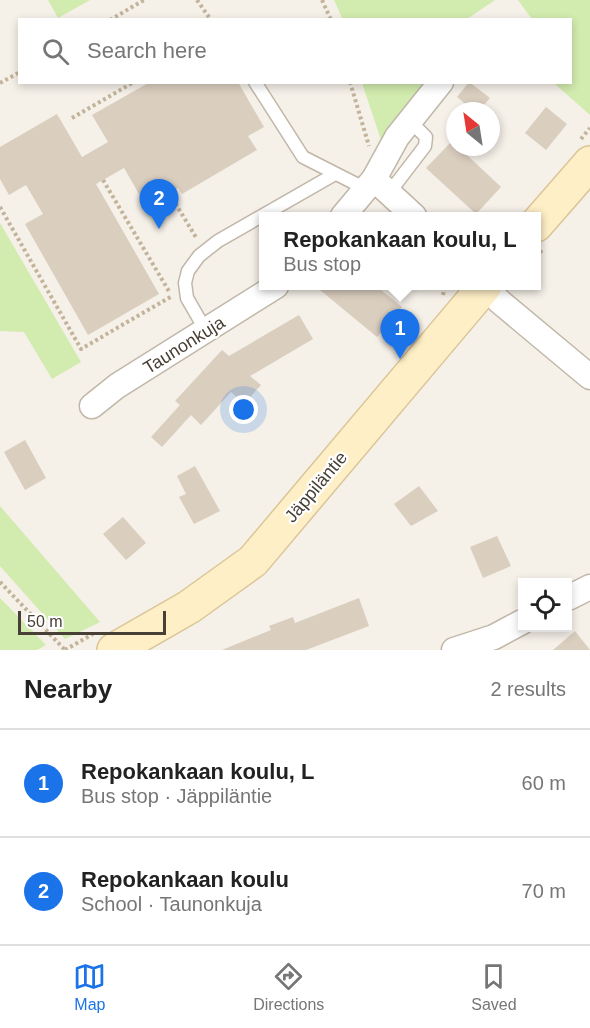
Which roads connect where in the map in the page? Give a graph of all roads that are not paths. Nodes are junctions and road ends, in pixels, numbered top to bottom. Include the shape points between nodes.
1 (256, 84) edge
2 (439, 84) edge
3 (590, 163) edge
4 (335, 174) junction
5 (377, 187) junction
6 (270, 212) edge
7 (348, 212) edge
8 (409, 212) edge
9 (259, 219) edge
10 (541, 220) edge
11 (268, 290) edge
12 (481, 290) edge
13 (489, 290) edge
14 (206, 331) junction
15 (590, 377) edge
16 (92, 406) dead end
17 (590, 587) edge
18 (572, 596) edge
19 (518, 624) edge
20 (105, 641) edge
21 (454, 650) edge

1 - 4 lane via 303,157
2 - 5 street via 386,154
3 - 10 main road
4 - 5 lane
4 - 6 lane
5 - 7 street
5 - 8 street
9 - 14 lane via 204,251 188,271 187,298
11 - 14 street, Taunonkuja
12 - 20 main road, Jäppiläntie via 253,561 189,607
13 - 15 street
14 - 16 street, Taunonkuja
17 - 18 street
19 - 21 street

